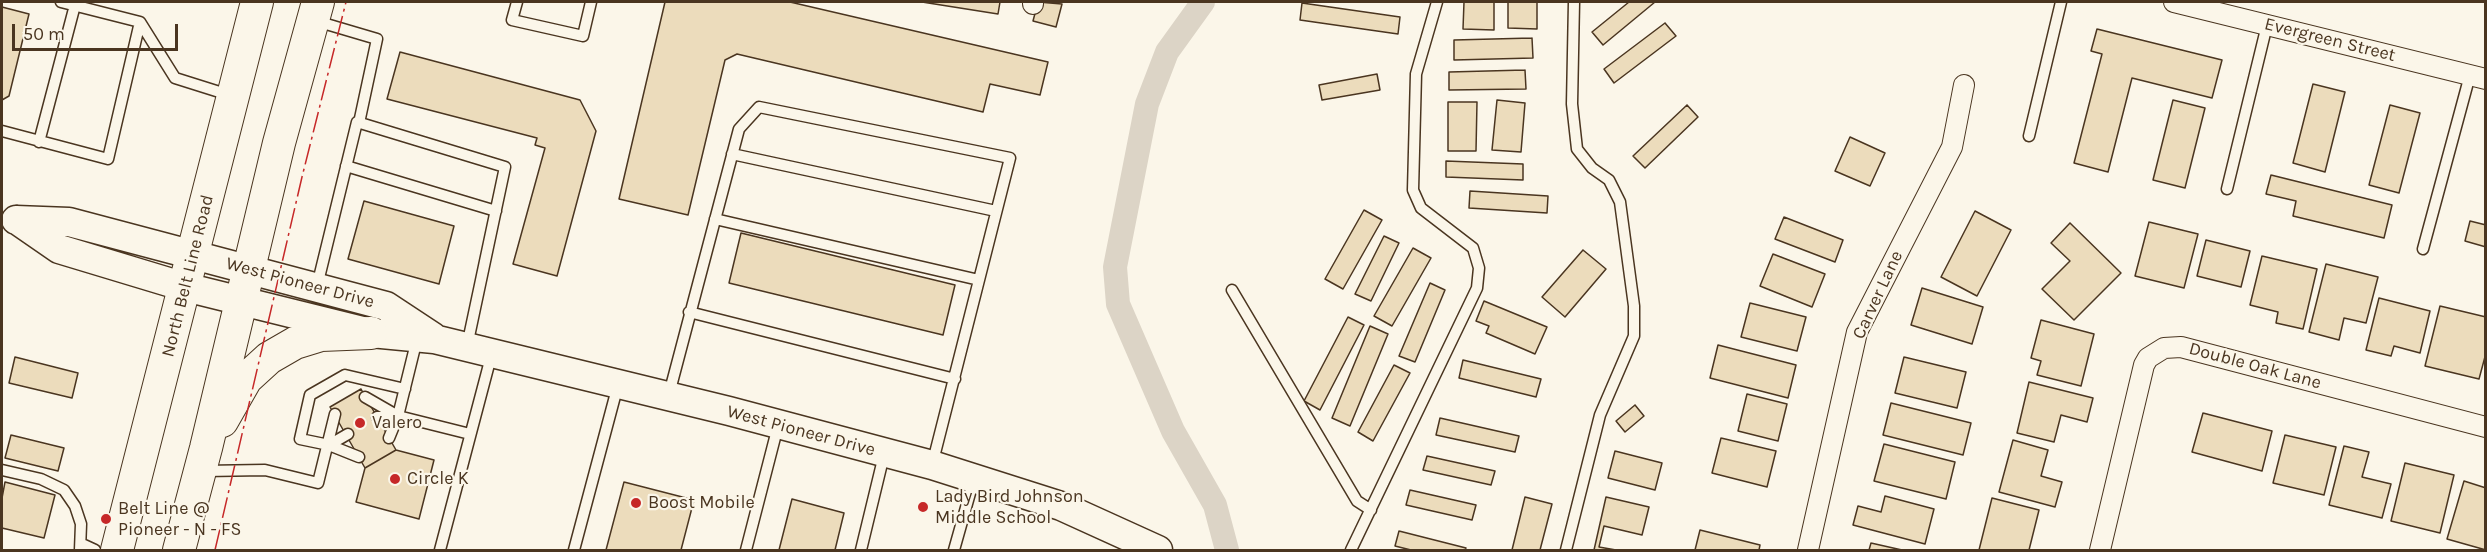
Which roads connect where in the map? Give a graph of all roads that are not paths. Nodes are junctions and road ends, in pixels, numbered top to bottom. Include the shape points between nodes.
1 (61, 2) edge
2 (257, 2) edge
3 (517, 2) edge
4 (591, 2) edge
5 (1437, 2) edge
6 (1574, 2) edge
7 (2061, 2) edge
8 (2174, 2) edge
9 (75, 5) junction
10 (316, 11) edge
11 (140, 22) junction
12 (2267, 25) junction
13 (2478, 77) edge
14 (1964, 85) dead end
15 (232, 96) junction
16 (359, 123) junction
17 (2, 131) edge
18 (2029, 136) dead end
19 (39, 141) junction
20 (732, 154) junction
21 (346, 166) junction
22 (2227, 189) dead end
23 (496, 210) junction
24 (996, 211) junction
25 (9, 218) edge
26 (715, 219) junction
27 (2423, 249) dead end
28 (194, 255) junction
29 (248, 269) junction
30 (979, 280) junction
31 (185, 287) junction
32 (317, 287) junction
33 (1232, 290) dead end
34 (240, 300) junction
35 (689, 312) junction
36 (371, 333) junction
37 (426, 338) junction
38 (479, 350) junction
39 (955, 379) junction
40 (618, 384) junction
41 (405, 389) junction
42 (668, 396) junction
43 (365, 397) dead end
44 (335, 414) dead end
45 (398, 416) junction
46 (377, 417) dead end
47 (779, 424) junction
48 (2486, 427) edge
49 (348, 434) dead end
50 (470, 434) junction
51 (389, 438) dead end
52 (329, 445) junction
53 (885, 453) junction
54 (359, 457) dead end
55 (203, 460) junction
56 (932, 465) junction
57 (2, 470) edge
58 (974, 478) junction
59 (1371, 510) junction
60 (81, 548) edge
61 (95, 550) edge
62 (117, 550) edge
63 (179, 550) edge
64 (440, 550) edge
65 (574, 550) edge
66 (746, 550) edge
67 (861, 550) edge
68 (954, 550) edge
69 (1158, 550) edge
70 (1352, 550) edge
71 (1566, 550) edge
72 (1808, 550) edge
73 (2100, 550) edge

1 - 9 lane
2 - 15 main road, North Belt Line Road
3 - 4 lane via 512,20 583,36
5 - 59 lane via 1416,74 1413,190 1421,208 1473,248 1479,268 1477,288
6 - 71 lane via 1572,104 1576,149 1609,180 1620,202 1634,306 1634,336 1600,415
7 - 18 lane
8 - 12 street, Evergreen Street
9 - 11 lane
9 - 19 lane
10 - 16 lane via 377,39
10 - 29 main road
11 - 15 lane via 175,78
11 - 19 lane via 108,159
12 - 13 street, Evergreen Street
12 - 22 lane
13 - 27 lane
14 - 72 street, Carver Lane via 1952,147 1857,332
15 - 28 main road, North Belt Line Road
16 - 21 lane
16 - 23 lane via 505,167
17 - 19 lane
20 - 24 lane
20 - 24 lane via 739,129 759,107 1010,158
20 - 26 lane
21 - 23 lane
21 - 32 lane
23 - 38 lane
24 - 30 lane
25 - 28 main road, West Pioneer Drive via 69,222
25 - 31 main road, West Pioneer Drive via 59,249
26 - 30 lane
26 - 35 lane
28 - 29 main road, West Pioneer Drive
28 - 31 main road, North Belt Line Road
29 - 32 main road, West Pioneer Drive
29 - 34 main road
30 - 39 lane
31 - 34 main road, West Pioneer Drive
31 - 62 main road, North Belt Line Road
32 - 37 main road, West Pioneer Drive via 386,306
33 - 59 lane via 1357,501
34 - 36 main road, West Pioneer Drive
34 - 55 main road
35 - 39 lane
35 - 42 lane
36 - 37 main road, West Pioneer Drive
36 - 55 main road via 321,335 295,343 269,358 246,379
37 - 38 main road, West Pioneer Drive
37 - 41 lane
38 - 40 main road, West Pioneer Drive
38 - 50 lane
39 - 56 lane
40 - 42 main road, West Pioneer Drive
40 - 65 lane
41 - 45 lane
41 - 52 lane via 345,375 310,395 300,439
42 - 47 main road, West Pioneer Drive
43 - 45 lane
44 - 52 lane
45 - 46 lane
45 - 50 lane
45 - 51 lane
47 - 53 main road, West Pioneer Drive
47 - 66 lane
48 - 73 street, Double Oak Lane via 2181,347 2164,348 2144,365
49 - 52 lane
50 - 64 lane
52 - 54 lane
52 - 55 lane via 318,483
53 - 56 main road, West Pioneer Drive
53 - 67 lane
55 - 63 main road
56 - 58 main road, West Pioneer Drive
57 - 60 lane via 41,479 64,490 78,515
58 - 68 lane
58 - 69 main road, West Pioneer Drive via 1061,506
59 - 70 lane
60 - 61 lane

